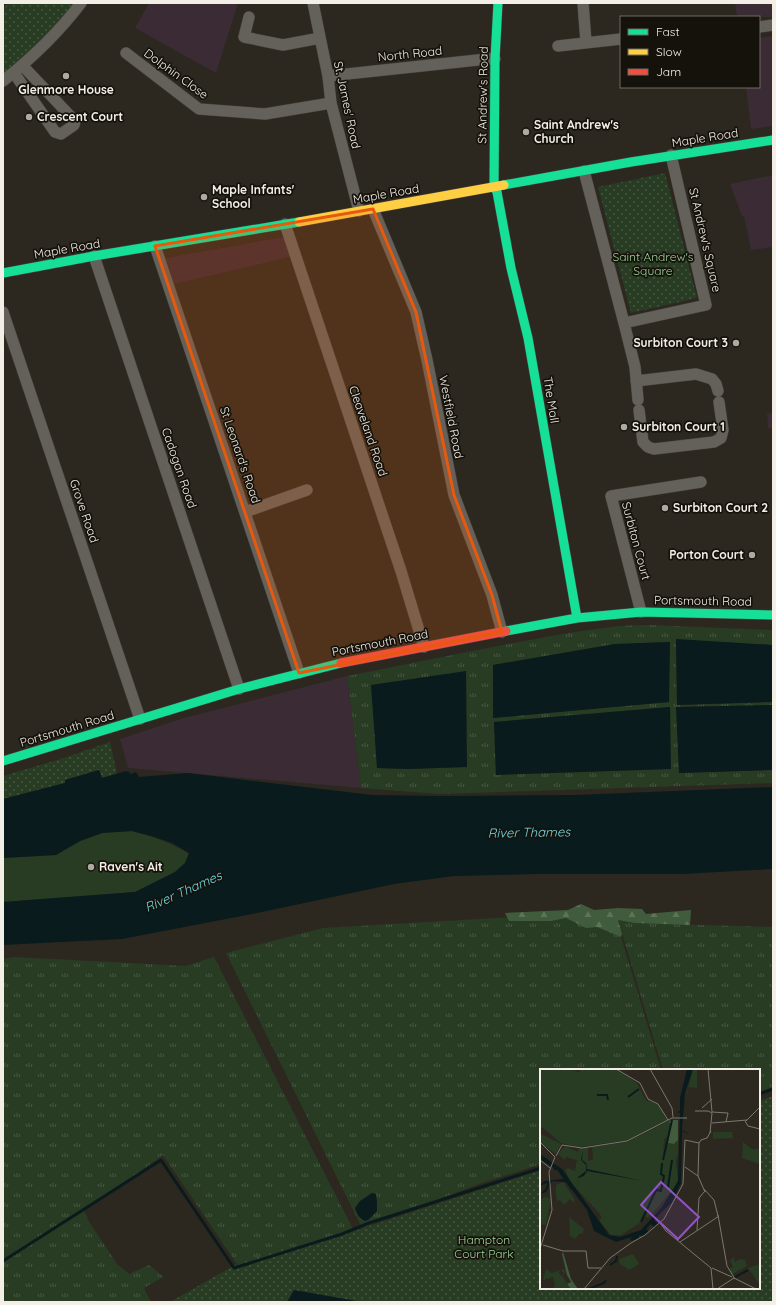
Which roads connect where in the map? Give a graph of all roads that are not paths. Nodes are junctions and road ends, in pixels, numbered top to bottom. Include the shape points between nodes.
1 (81, 3) edge
2 (313, 3) edge
3 (495, 3) edge
4 (583, 3) edge
5 (249, 17) dead end
6 (773, 25) edge
7 (760, 27) edge
8 (320, 38) junction
9 (620, 39) edge
10 (586, 42) junction
11 (558, 46) dead end
12 (126, 53) dead end
13 (494, 59) junction
14 (22, 65) junction
15 (14, 73) junction
16 (328, 76) junction
17 (3, 81) edge
18 (331, 103) junction
19 (773, 140) edge
20 (671, 155) junction
21 (584, 171) junction
22 (494, 187) junction
23 (373, 209) junction
24 (359, 211) junction
25 (285, 224) junction
26 (155, 246) junction
27 (94, 256) junction
28 (3, 273) edge
29 (3, 312) edge
30 (624, 323) junction
31 (636, 382) junction
32 (701, 482) dead end
33 (307, 490) dead end
34 (245, 512) junction
35 (641, 612) junction
36 (773, 615) edge
37 (577, 618) junction
38 (502, 632) junction
39 (424, 647) junction
40 (299, 673) junction
41 (240, 689) junction
42 (140, 719) junction
43 (3, 761) edge

1 - 14 street via 59,30
2 - 8 street, St. James' Road
3 - 13 street, St Andrew's Road
4 - 10 street
5 - 8 street via 244,37 283,45
6 - 7 street
8 - 16 street, St. James' Road
9 - 10 street
10 - 11 street
12 - 18 street, Dolphin Close via 199,109 265,114
13 - 16 street, North Road
13 - 22 street, St Andrew's Road
14 - 15 street
14 - 15 street via 75,121 74,125 61,134 55,132
15 - 17 street
16 - 18 street, St. James' Road
18 - 24 street, St. James' Road
19 - 20 street, Maple Road
20 - 21 street, Maple Road
20 - 30 street, St Andrew's Square via 706,305
21 - 22 street, Maple Road
21 - 30 street
22 - 23 street, Maple Road
22 - 37 street, The Mall via 528,338
23 - 24 street, Maple Road
23 - 38 street, Westfield Road via 416,312 454,496 492,595
24 - 25 street, Maple Road
25 - 26 street, Maple Road
25 - 39 street, Cleaveland Road
26 - 27 street, Maple Road
26 - 34 street, St Leonard's Road
27 - 28 street, Maple Road
27 - 41 street, Cadogan Road
29 - 42 street, Grove Road
30 - 31 street
31 - 31 street via 643,442 648,447 654,449 714,442 721,438 723,430 718,396 716,384 712,379 696,374
32 - 35 street, Surbiton Court via 610,496
33 - 34 street
34 - 40 street, St Leonard's Road
35 - 36 street, Portsmouth Road
35 - 37 street, Portsmouth Road
37 - 38 street, Portsmouth Road
38 - 39 street, Portsmouth Road
39 - 40 street, Portsmouth Road
40 - 41 street, Portsmouth Road
41 - 42 street, Portsmouth Road
42 - 43 street, Portsmouth Road

